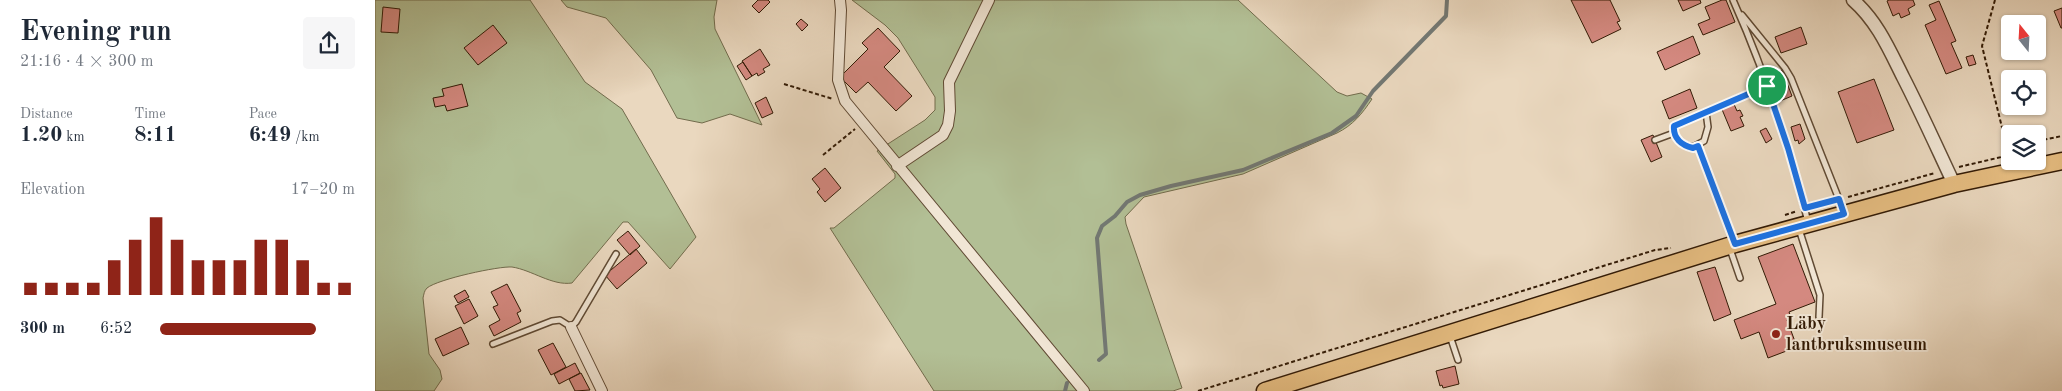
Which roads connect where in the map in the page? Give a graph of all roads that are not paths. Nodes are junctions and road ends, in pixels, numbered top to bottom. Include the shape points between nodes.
1 (839, 0) edge
2 (989, 0) edge
3 (1733, 0) edge
4 (1853, 0) edge
5 (1738, 11) junction
6 (1767, 86) junction
7 (1706, 112) junction
8 (1674, 133) junction
9 (1655, 140) dead end
10 (1698, 146) junction
11 (2062, 161) edge
12 (897, 166) junction
13 (1951, 177) junction
14 (1842, 206) junction
15 (1804, 219) junction
16 (1732, 245) junction
17 (616, 254) dead end
18 (1740, 278) dead end
19 (1819, 317) dead end
20 (571, 328) junction
21 (1449, 333) junction
22 (493, 344) dead end
23 (1458, 360) dead end
24 (602, 391) edge
25 (1084, 391) edge
26 (1265, 391) edge

1 - 12 street via 840,90 847,104
2 - 12 street via 949,82 950,111 943,135
3 - 5 lane
4 - 13 street via 1882,34
5 - 6 lane
5 - 14 lane via 1791,78
6 - 7 lane
6 - 15 lane via 1788,148
7 - 8 lane via 1674,126
7 - 10 lane via 1709,122 1707,133
8 - 9 lane
8 - 10 lane via 1684,144 1693,148
10 - 16 lane
11 - 13 main road
12 - 25 street
13 - 14 main road
14 - 15 main road
15 - 16 main road
15 - 19 lane via 1820,295
16 - 18 lane
16 - 21 main road
17 - 20 lane
20 - 22 lane via 560,320 552,321
20 - 24 street
21 - 23 lane
21 - 26 main road

